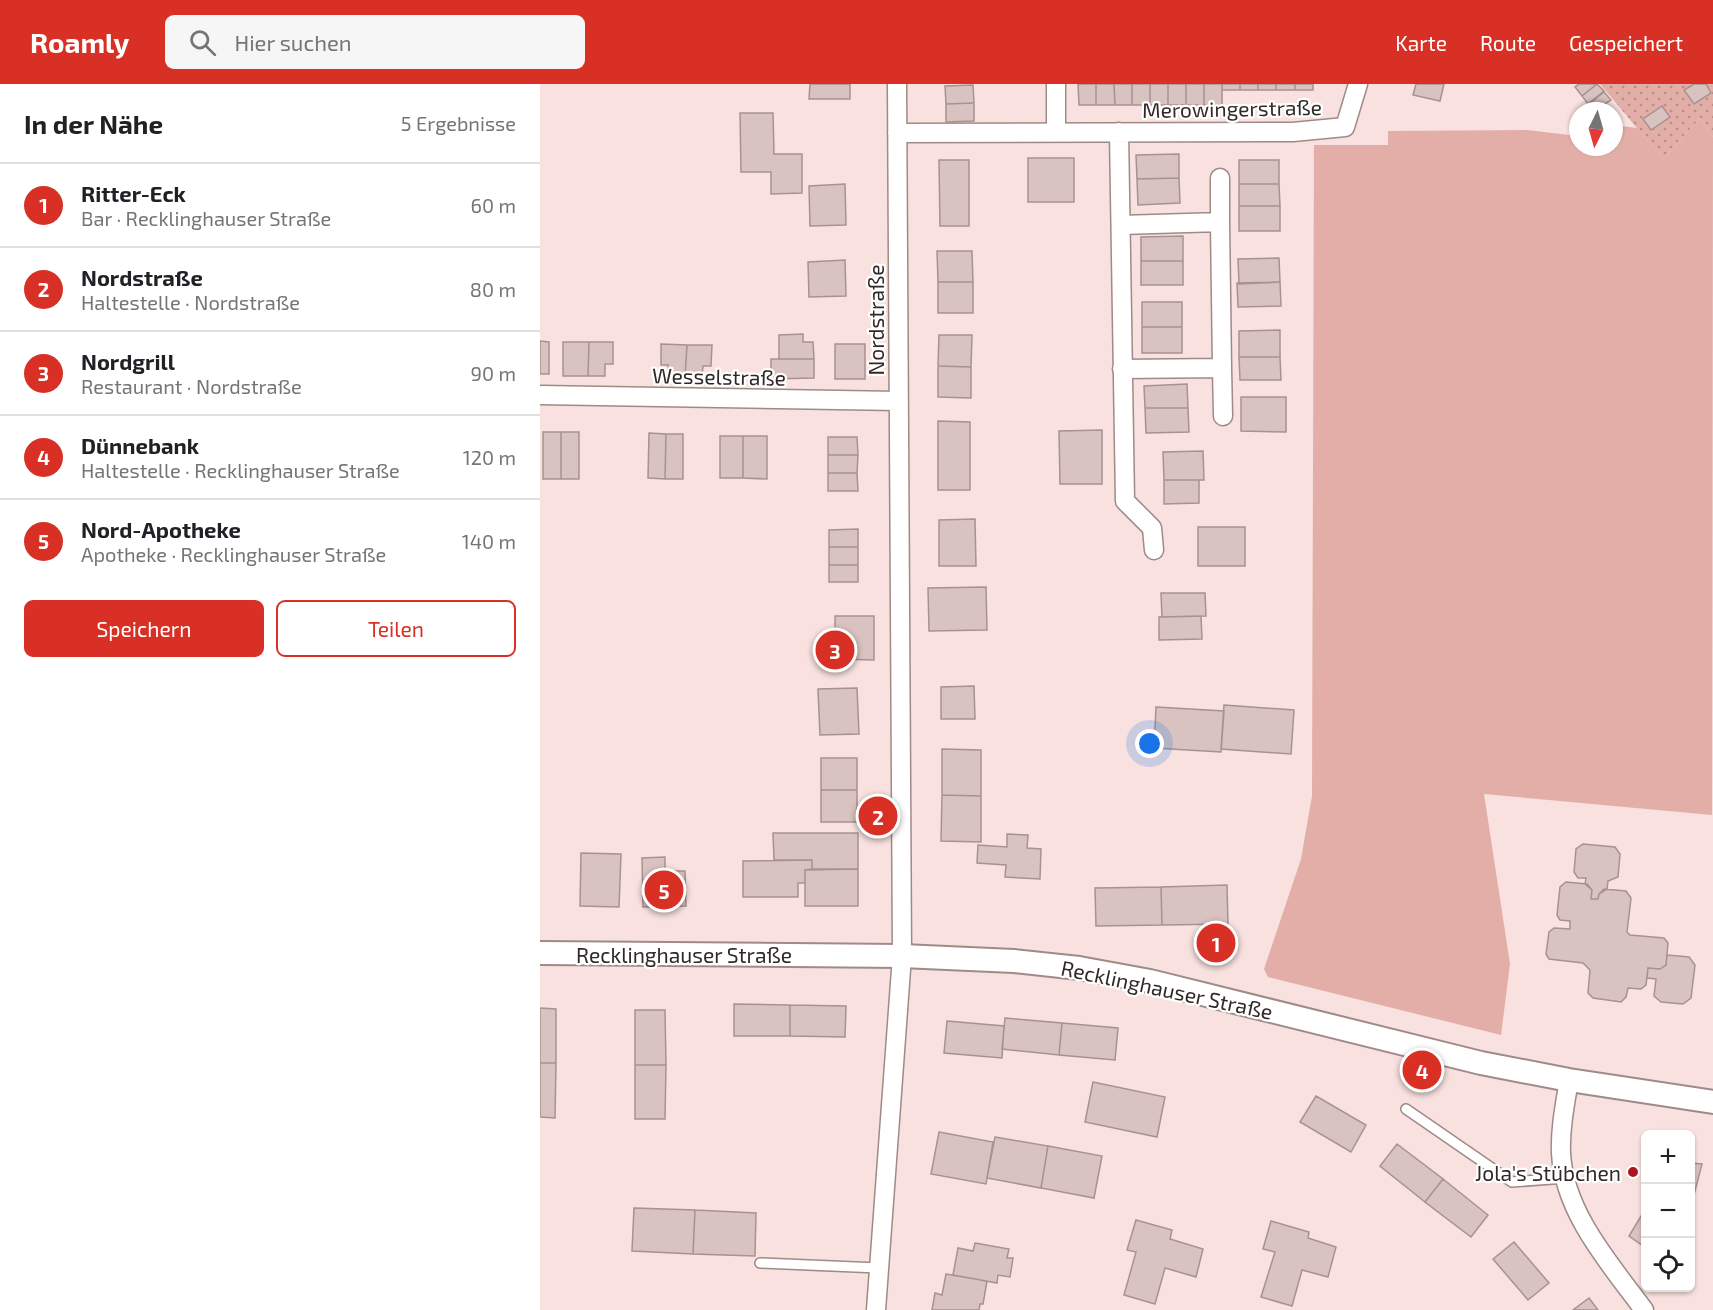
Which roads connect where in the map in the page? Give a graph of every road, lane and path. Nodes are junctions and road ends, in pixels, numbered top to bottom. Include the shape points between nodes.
1 (897, 84) edge
2 (1056, 84) edge
3 (1358, 84) edge
4 (1056, 131) junction
5 (1119, 132) junction
6 (897, 133) junction
7 (1220, 178) dead end
8 (1220, 222) junction
9 (1121, 225) junction
10 (1222, 368) junction
11 (1122, 369) junction
12 (540, 396) edge
13 (898, 402) junction
14 (1224, 416) dead end
15 (1154, 550) dead end
16 (540, 953) edge
17 (902, 956) junction
18 (1569, 1080) junction
19 (1713, 1102) edge
20 (1407, 1109) dead end
21 (1566, 1178) junction
22 (760, 1263) dead end
23 (879, 1268) junction
24 (876, 1310) edge
25 (1644, 1310) edge

1 - 6 street, Nordstraße
2 - 4 street
3 - 5 street, Merowingerstraße via 1345,127 1293,132
4 - 5 street, Merowingerstraße
4 - 6 street, Merowingerstraße
5 - 9 street, Merowingerstraße
6 - 13 street, Nordstraße
7 - 8 street
8 - 9 street
8 - 10 street
9 - 11 street, Merowingerstraße
10 - 11 street
10 - 14 street
11 - 15 street, Merowingerstraße via 1125,501 1152,528
12 - 13 street, Wesselstraße
13 - 17 street, Nordstraße
16 - 17 street, Recklinghauser Straße
17 - 18 street, Recklinghauser Straße via 1014,961 1150,981 1481,1063
17 - 23 street, Nordstraße
18 - 19 street, Recklinghauser Straße
18 - 21 street via 1561,1154
20 - 21 lane via 1512,1182
21 - 25 street via 1585,1225
22 - 23 lane
23 - 24 street, Nordstraße

